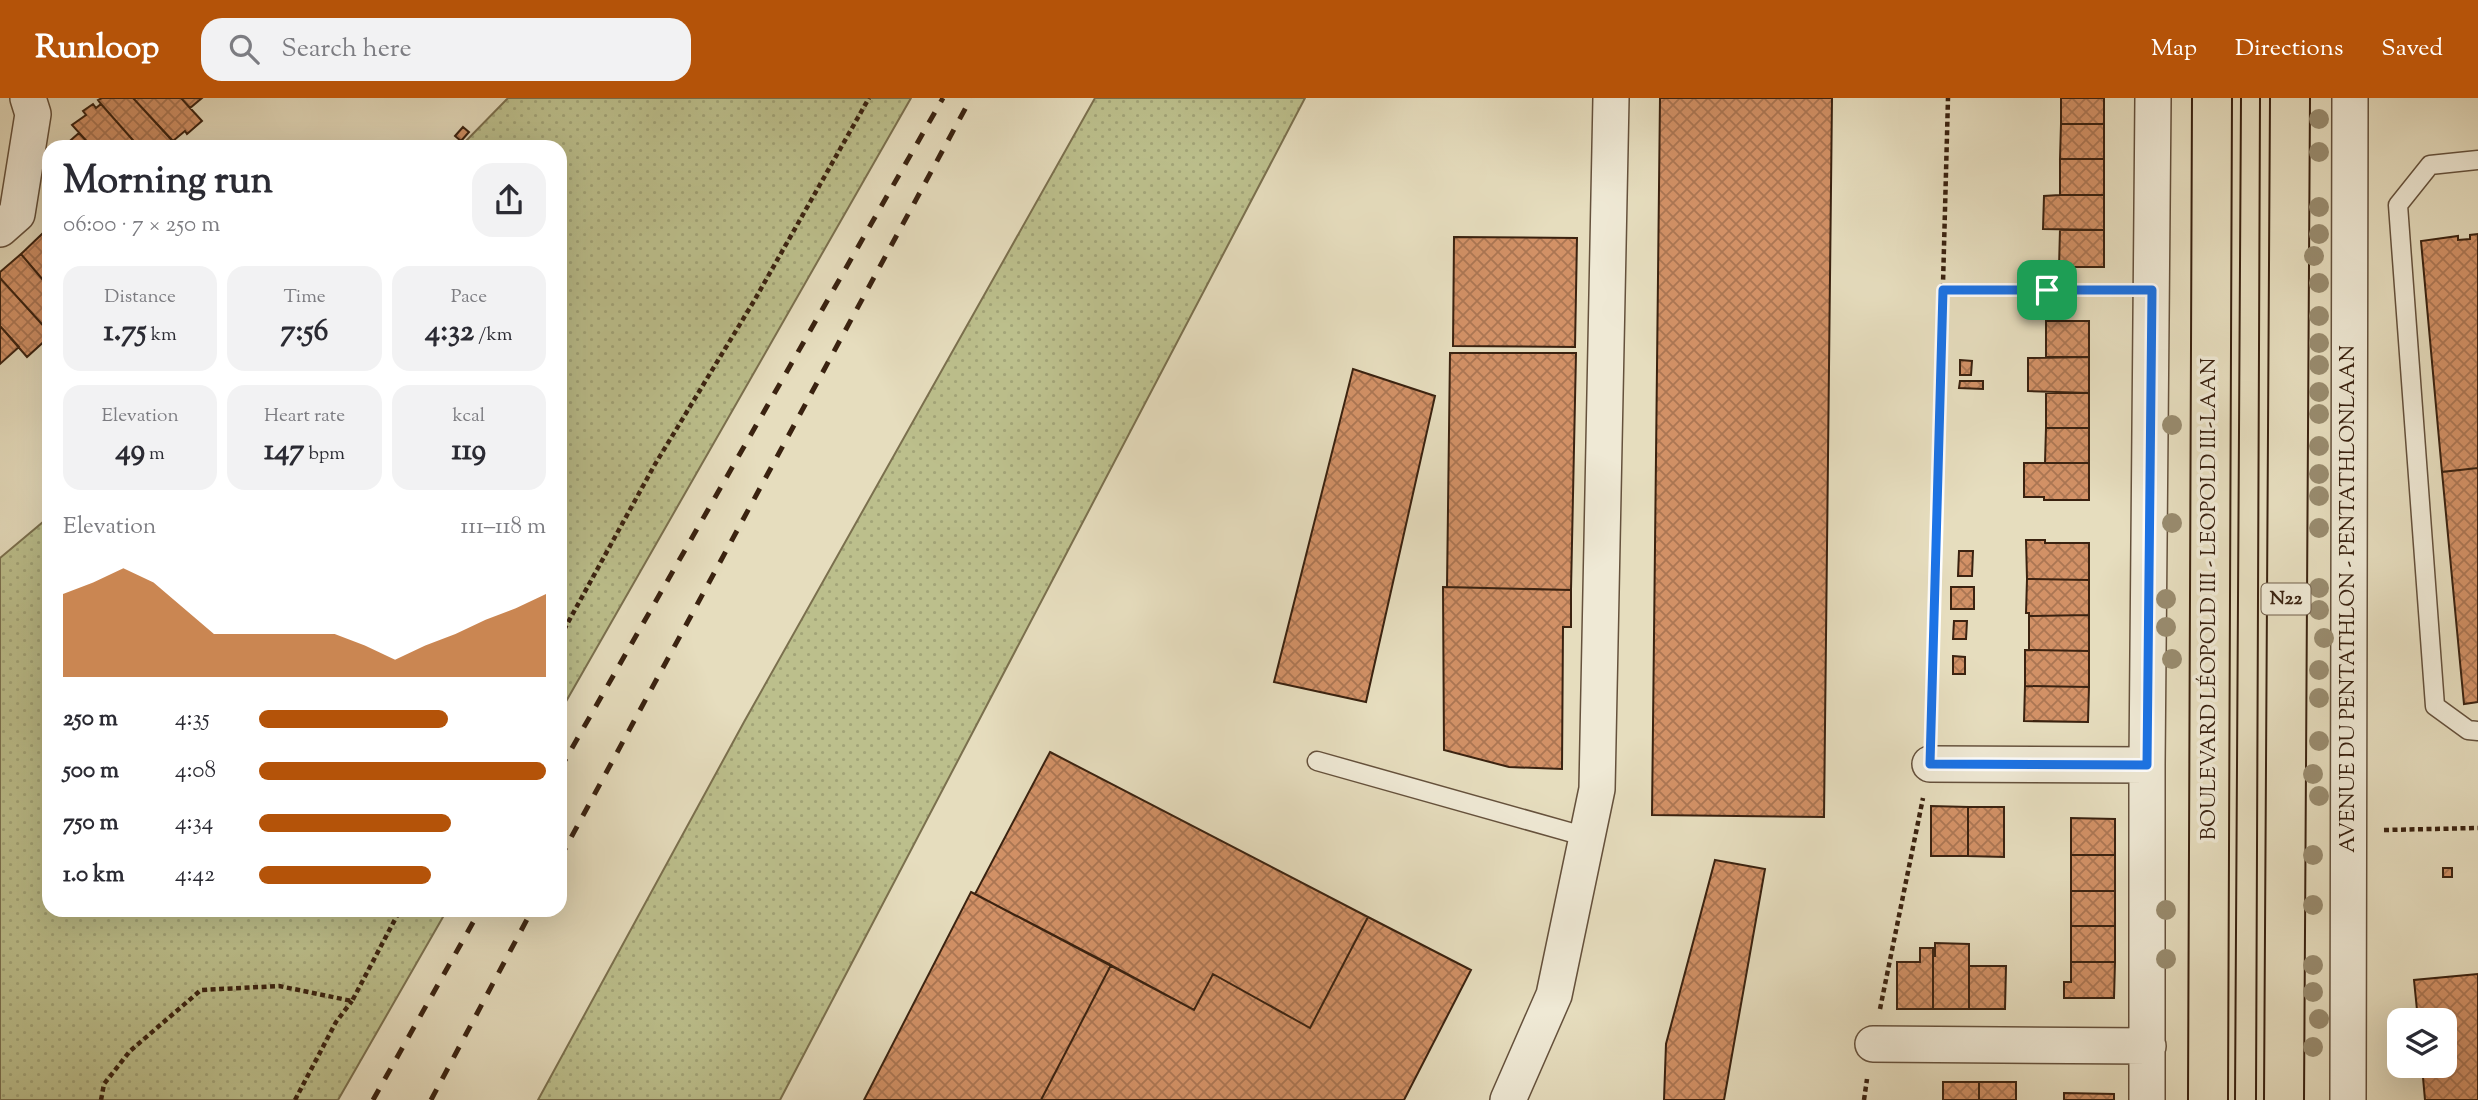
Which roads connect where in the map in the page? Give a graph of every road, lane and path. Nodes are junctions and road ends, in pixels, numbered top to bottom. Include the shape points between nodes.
1 (28, 98) edge
2 (869, 98) edge
3 (1611, 98) edge
4 (1948, 98) edge
5 (2153, 98) edge
6 (2212, 98) edge
7 (2290, 98) edge
8 (2350, 98) edge
9 (2478, 160) edge
10 (0, 229) edge
11 (1943, 290) junction
12 (2152, 290) junction
13 (567, 624) edge
14 (2478, 731) edge
15 (1317, 761) dead end
16 (1930, 764) junction
17 (2147, 765) junction
18 (2478, 828) edge
19 (2348, 831) junction
20 (1587, 837) junction
21 (396, 917) edge
22 (352, 1001) junction
23 (1873, 1044) joint
24 (2148, 1046) junction
25 (101, 1100) edge
26 (295, 1100) edge
27 (1508, 1100) edge
28 (2147, 1100) edge
29 (2208, 1100) edge
30 (2284, 1100) edge
31 (2348, 1100) edge

1 - 10 street via 33,114 17,214
2 - 13 path
3 - 20 street via 1597,789
4 - 11 path
5 - 12 street
6 - 29 main road, BOULEVARD LÉOPOLD III - LEOPOLD III-LAAN
7 - 30 main road, N22
8 - 19 street, AVENUE DU PENTATHLON - PENTATHLONLAAN
9 - 14 lane via 2430,165 2398,205 2435,705 2468,730
11 - 12 path
11 - 16 path
12 - 17 street
15 - 20 lane
16 - 17 street
16 - 23 path
17 - 24 street
18 - 19 path
19 - 31 street, AVENUE DU PENTATHLON - PENTATHLONLAAN
20 - 27 street via 1554,995
21 - 22 path
22 - 25 path via 279,986 201,989 130,1051 104,1084
22 - 26 path
23 - 24 street
24 - 28 street

